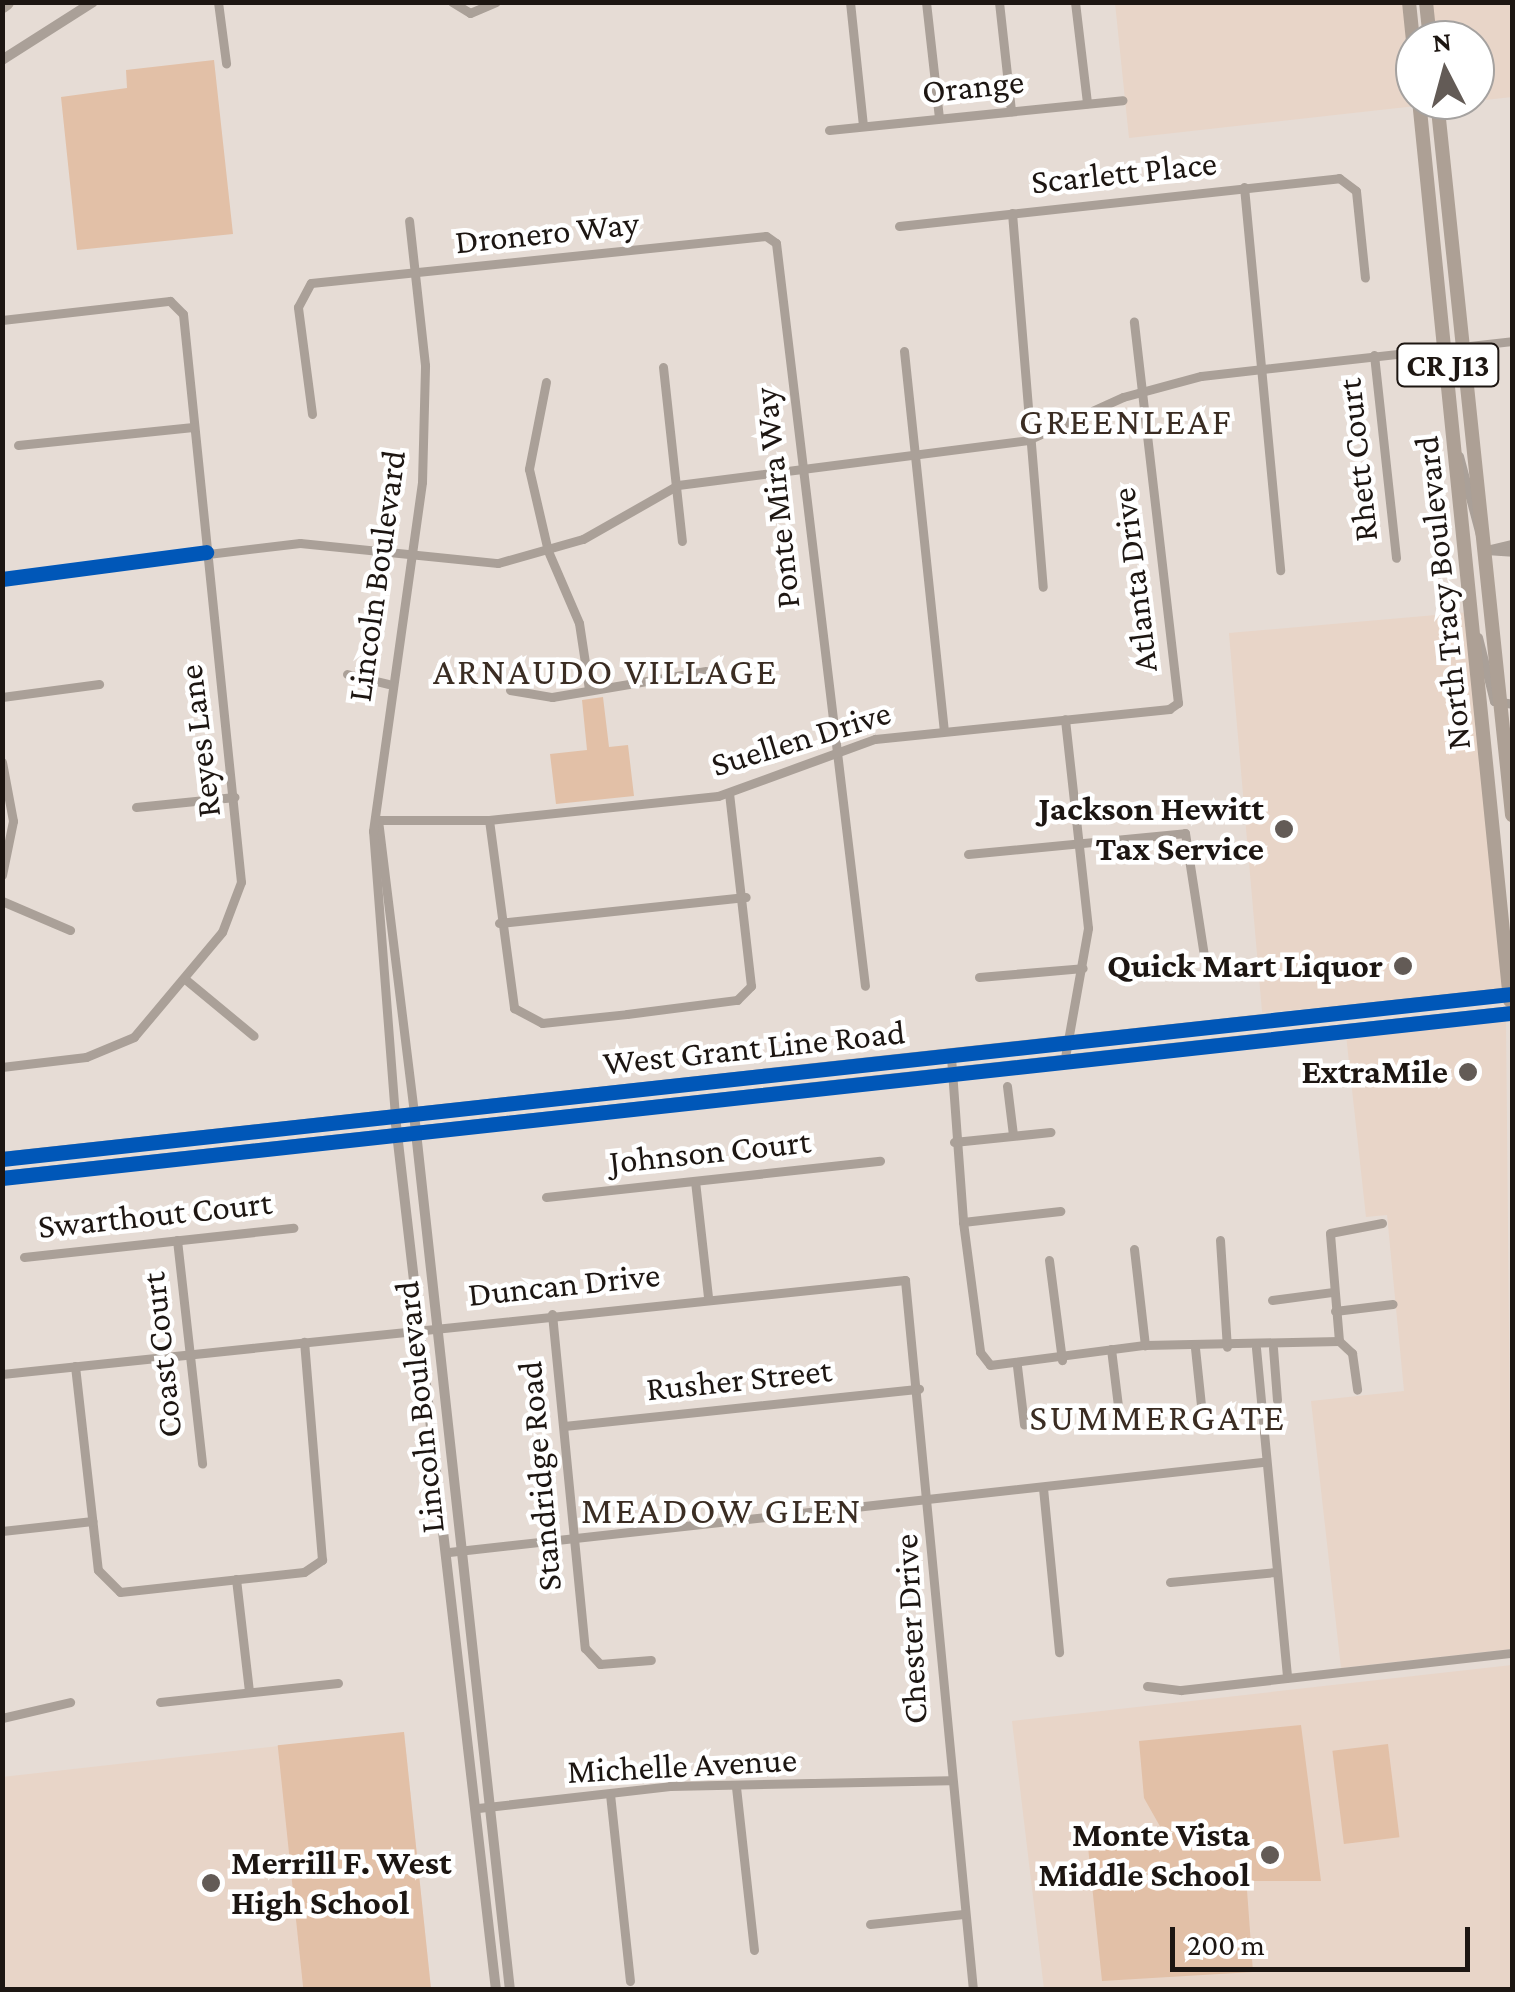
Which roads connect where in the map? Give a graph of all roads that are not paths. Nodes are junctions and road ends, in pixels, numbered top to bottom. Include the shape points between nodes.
1 (93, 2) edge
2 (218, 2) edge
3 (452, 2) edge
4 (496, 2) edge
5 (850, 2) edge
6 (926, 2) edge
7 (999, 2) edge
8 (1076, 2) edge
9 (2, 60) edge
10 (226, 63) dead end
11 (1122, 100) dead end
12 (1087, 103) junction
13 (1011, 111) junction
14 (939, 118) junction
15 (1421, 120) edge
16 (1439, 120) edge
17 (863, 126) junction
18 (829, 130) dead end
19 (1244, 187) junction
20 (1012, 213) junction
21 (409, 220) dead end
22 (899, 226) dead end
23 (776, 243) joint
24 (418, 274) junction
25 (1366, 278) dead end
26 (2, 320) edge
27 (1134, 322) dead end
28 (1512, 341) edge
29 (1464, 346) junction
30 (1446, 348) junction
31 (904, 351) dead end
32 (1374, 356) junction
33 (662, 366) dead end
34 (1259, 368) junction
35 (546, 382) dead end
36 (1140, 391) junction
37 (312, 414) dead end
38 (192, 427) junction
39 (1028, 440) junction
40 (18, 445) dead end
41 (1458, 454) junction
42 (914, 455) junction
43 (800, 467) junction
44 (678, 485) junction
45 (682, 541) dead end
46 (1512, 544) edge
47 (1486, 550) junction
48 (548, 551) junction
49 (206, 552) junction
50 (1512, 552) edge
51 (413, 555) junction
52 (1396, 558) dead end
53 (1280, 570) dead end
54 (2, 578) edge
55 (1044, 587) dead end
56 (1478, 637) junction
57 (706, 671) dead end
58 (347, 674) dead end
59 (99, 684) dead end
60 (388, 684) junction
61 (510, 690) dead end
62 (589, 690) junction
63 (2, 698) edge
64 (1178, 703) joint
65 (1508, 704) edge
66 (1065, 720) junction
67 (944, 730) junction
68 (832, 752) junction
69 (2, 762) edge
70 (729, 794) junction
71 (234, 797) junction
72 (136, 807) dead end
73 (1512, 815) edge
74 (378, 820) junction
75 (488, 820) junction
76 (1078, 841) junction
77 (968, 854) dead end
78 (2, 875) edge
79 (746, 897) junction
80 (2, 901) edge
81 (499, 923) junction
82 (70, 930) dead end
83 (1204, 956) dead end
84 (1083, 968) junction
85 (979, 977) dead end
86 (185, 979) junction
87 (866, 986) dead end
88 (1511, 995) edge
89 (1512, 1016) edge
90 (1231, 1027) junction
91 (254, 1036) dead end
92 (1072, 1044) junction
93 (1198, 1048) junction
94 (951, 1057) junction
95 (1064, 1063) junction
96 (2, 1067) edge
97 (953, 1076) junction
98 (1007, 1086) dead end
99 (414, 1114) junction
100 (396, 1116) junction
101 (1050, 1132) dead end
102 (416, 1133) junction
103 (398, 1135) junction
104 (1012, 1136) junction
105 (954, 1142) junction
106 (2, 1159) edge
107 (880, 1161) dead end
108 (2, 1178) edge
109 (695, 1181) junction
110 (546, 1198) dead end
111 (1060, 1211) dead end
112 (963, 1222) junction
113 (1382, 1224) dead end
114 (292, 1228) dead end
115 (177, 1240) junction
116 (1220, 1240) dead end
117 (1134, 1249) dead end
118 (24, 1257) dead end
119 (1049, 1260) dead end
120 (892, 1277) joint
121 (1333, 1292) junction
122 (708, 1296) junction
123 (1272, 1300) dead end
124 (1393, 1304) dead end
125 (1335, 1311) junction
126 (552, 1314) junction
127 (439, 1326) junction
128 (425, 1328) junction
129 (1339, 1341) junction
130 (304, 1342) junction
131 (1145, 1345) junction
132 (1228, 1347) junction
133 (1195, 1348) junction
134 (1256, 1348) junction
135 (1273, 1348) junction
136 (1111, 1349) junction
137 (189, 1354) junction
138 (1062, 1360) junction
139 (75, 1366) junction
140 (1017, 1366) junction
141 (2, 1374) edge
142 (919, 1388) junction
143 (1356, 1390) dead end
144 (1276, 1400) dead end
145 (1201, 1406) dead end
146 (1118, 1414) dead end
147 (1024, 1425) dead end
148 (564, 1426) junction
149 (1262, 1462) junction
150 (202, 1464) dead end
151 (1043, 1488) junction
152 (931, 1502) junction
153 (92, 1520) junction
154 (2, 1532) edge
155 (573, 1539) junction
156 (463, 1551) junction
157 (450, 1552) junction
158 (1275, 1572) junction
159 (236, 1579) junction
160 (1170, 1582) dead end
161 (1060, 1652) dead end
162 (1512, 1653) edge
163 (652, 1660) dead end
164 (1287, 1678) junction
165 (338, 1683) dead end
166 (1147, 1686) dead end
167 (249, 1692) junction
168 (70, 1702) dead end
169 (160, 1702) dead end
170 (2, 1718) edge
171 (949, 1780) junction
172 (736, 1787) junction
173 (610, 1794) junction
174 (492, 1806) junction
175 (478, 1808) junction
176 (963, 1914) junction
177 (870, 1924) dead end
178 (754, 1950) dead end
179 (630, 1981) dead end
180 (496, 1990) edge
181 (510, 1990) edge
182 (973, 1990) edge

1 - 9 street
2 - 10 street
3 - 4 street via 470,13
5 - 17 street
6 - 14 street
7 - 13 street
8 - 12 street
11 - 12 street, Orange
12 - 13 street, Orange
13 - 14 street, Orange
14 - 17 street, Orange
15 - 30 main road, North Tracy Boulevard / CR J13
16 - 29 main road, North Tracy Boulevard / CR J13
17 - 18 street, Orange
19 - 20 street, Scarlett Place
19 - 25 street, Scarlett Place via 1334,178 1354,186
19 - 34 street
20 - 22 street, Scarlett Place
20 - 39 street
21 - 24 street, Lincoln Boulevard
23 - 24 street, Dronero Way via 766,236
23 - 43 street, Ponte Mira Way
24 - 37 street, Dronero Way via 321,282 298,294
24 - 51 street, Lincoln Boulevard via 425,434
26 - 38 street, Reyes Lane via 170,301 182,314
27 - 36 street, Atlanta Drive
28 - 29 street
29 - 30 street
29 - 47 main road, North Tracy Boulevard / CR J13
30 - 32 street
30 - 41 main road, North Tracy Boulevard / CR J13
31 - 42 street
32 - 34 street
32 - 52 street, Rhett Court
33 - 44 street
34 - 36 street
34 - 53 street
35 - 48 street via 529,468
36 - 39 street
36 - 64 street, Atlanta Drive
38 - 40 street
38 - 49 street, Reyes Lane
39 - 42 street
39 - 55 street
41 - 47 street via 1475,540
41 - 56 main road, North Tracy Boulevard / CR J13
42 - 43 street
42 - 67 street
43 - 44 street
43 - 68 street, Ponte Mira Way
44 - 45 street
44 - 48 street
46 - 47 street
47 - 50 street
47 - 65 main road, North Tracy Boulevard / CR J13
48 - 51 street via 498,563
48 - 62 street via 579,623
49 - 51 street via 322,543
49 - 54 street
49 - 71 street, Reyes Lane
51 - 60 street, Lincoln Boulevard
56 - 65 street
56 - 88 main road, North Tracy Boulevard / CR J13
57 - 62 street
58 - 60 street
59 - 63 street
60 - 74 street, Lincoln Boulevard
61 - 62 street
64 - 66 street, Suellen Drive
65 - 73 main road, North Tracy Boulevard / CR J13
66 - 67 street, Suellen Drive
66 - 76 street
67 - 68 street, Suellen Drive
68 - 70 street, Suellen Drive
68 - 87 street, Ponte Mira Way
69 - 78 street via 13,821
70 - 75 street, Suellen Drive
70 - 79 street
71 - 72 street
71 - 86 street, Reyes Lane via 237,904
74 - 75 street, Suellen Drive
74 - 99 street, Lincoln Boulevard
74 - 100 street, Lincoln Boulevard
75 - 81 street
76 - 77 street
76 - 83 street via 1185,833
76 - 84 street
79 - 81 street
79 - 81 street via 751,986 719,1002 542,1023 520,1016 510,996
80 - 82 street
84 - 85 street
84 - 92 street
86 - 91 street
86 - 96 street, Reyes Lane via 110,1052
88 - 89 main road, North Tracy Boulevard / CR J13
88 - 90 main road, West Grant Line Road
89 - 93 main road, West Grant Line Road
90 - 92 main road, West Grant Line Road
90 - 93 main road
92 - 94 main road, West Grant Line Road
92 - 95 street
93 - 95 main road, West Grant Line Road
94 - 97 street
94 - 99 main road, West Grant Line Road
95 - 97 main road, West Grant Line Road
97 - 102 main road, West Grant Line Road
97 - 105 street
98 - 104 street
99 - 100 main road, West Grant Line Road
99 - 102 street, Lincoln Boulevard
100 - 103 street, Lincoln Boulevard
100 - 106 main road, West Grant Line Road
101 - 104 street
102 - 103 main road, West Grant Line Road
102 - 127 street, Lincoln Boulevard
103 - 108 main road, West Grant Line Road
103 - 128 street, Lincoln Boulevard
104 - 105 street
105 - 112 street
107 - 109 street, Johnson Court
109 - 110 street, Johnson Court
109 - 122 street
111 - 112 street
112 - 140 street via 980,1352 990,1365
113 - 121 street via 1330,1233
114 - 115 street, Swarthout Court
115 - 118 street, Swarthout Court
115 - 137 street, Coast Court
116 - 132 street
117 - 131 street
119 - 138 street
120 - 122 street, Duncan Drive
120 - 142 street, Chester Drive via 908,1288
121 - 123 street
121 - 125 street
122 - 126 street, Duncan Drive
124 - 125 street
125 - 129 street
126 - 127 street, Duncan Drive
126 - 148 street, Standridge Road
127 - 128 street, Duncan Drive
127 - 156 street, Lincoln Boulevard
128 - 130 street, Duncan Drive
128 - 157 street, Lincoln Boulevard
129 - 135 street
129 - 143 street via 1352,1353
130 - 137 street, Duncan Drive
130 - 159 street via 326,1551 313,1569
131 - 133 street
131 - 136 street
132 - 133 street
132 - 134 street
133 - 145 street
134 - 135 street
134 - 149 street
135 - 144 street
136 - 138 street
136 - 146 street
137 - 139 street, Duncan Drive
137 - 150 street, Coast Court
138 - 140 street
139 - 141 street, Duncan Drive
139 - 153 street
140 - 147 street
142 - 148 street, Rusher Street
142 - 152 street, Chester Drive
148 - 155 street, Standridge Road
149 - 151 street
149 - 158 street
151 - 152 street
151 - 161 street
152 - 155 street
152 - 171 street, Chester Drive
153 - 154 street
153 - 159 street via 109,1589
155 - 156 street
155 - 163 street, Standridge Road via 582,1633 600,1664
156 - 157 street
156 - 174 street, Lincoln Boulevard
157 - 175 street, Lincoln Boulevard
158 - 160 street
158 - 164 street
159 - 167 street
162 - 164 street
164 - 166 street
165 - 167 street
167 - 169 street
168 - 170 street
171 - 172 street, Michelle Avenue
171 - 176 street, Chester Drive
172 - 173 street, Michelle Avenue
172 - 178 street
173 - 174 street, Michelle Avenue
173 - 179 street
174 - 175 street, Michelle Avenue
174 - 181 street, Lincoln Boulevard
175 - 180 street, Lincoln Boulevard
176 - 177 street
176 - 182 street, Chester Drive

